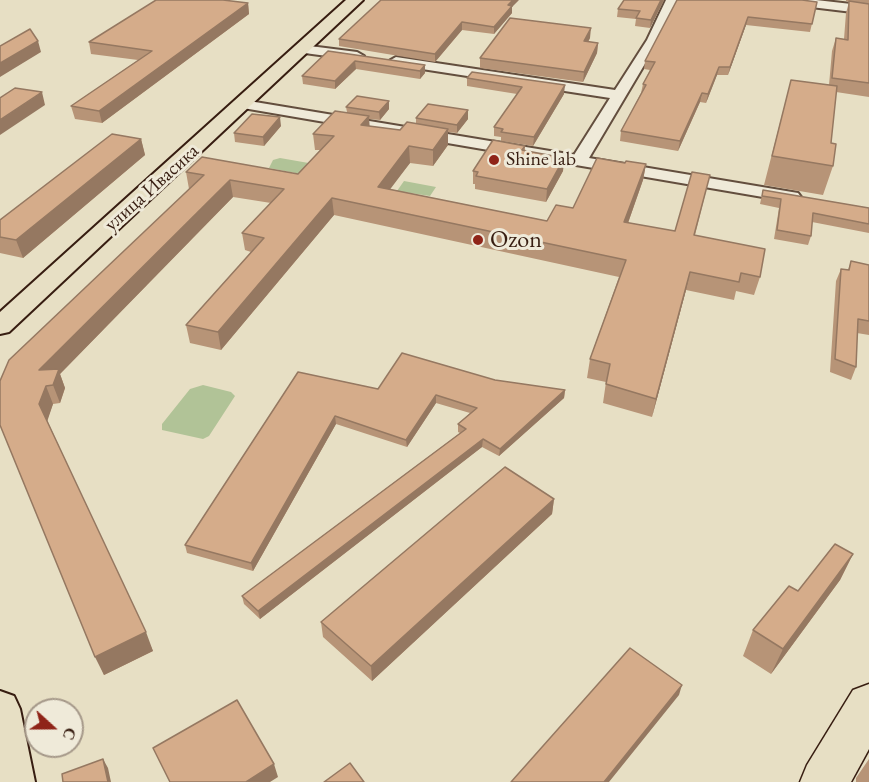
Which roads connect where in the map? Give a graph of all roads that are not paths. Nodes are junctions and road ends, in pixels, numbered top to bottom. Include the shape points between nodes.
1 (355, 0) edge
2 (672, 0) edge
3 (786, 0) edge
4 (869, 10) edge
5 (302, 49) junction
6 (452, 69) junction
7 (438, 87) dead end
8 (620, 95) junction
9 (243, 104) junction
10 (578, 162) junction
11 (809, 200) edge
12 (0, 326) edge
13 (869, 705) edge
14 (0, 709) edge
15 (14, 782) edge
16 (824, 782) edge

1 - 5 main road, улица Ивасика
2 - 8 street
3 - 4 street
5 - 6 street
5 - 9 main road, улица Ивасика
6 - 7 street
6 - 8 street
8 - 10 street
9 - 10 street
9 - 12 main road, улица Ивасика
10 - 11 street
13 - 16 highway
14 - 15 main road

